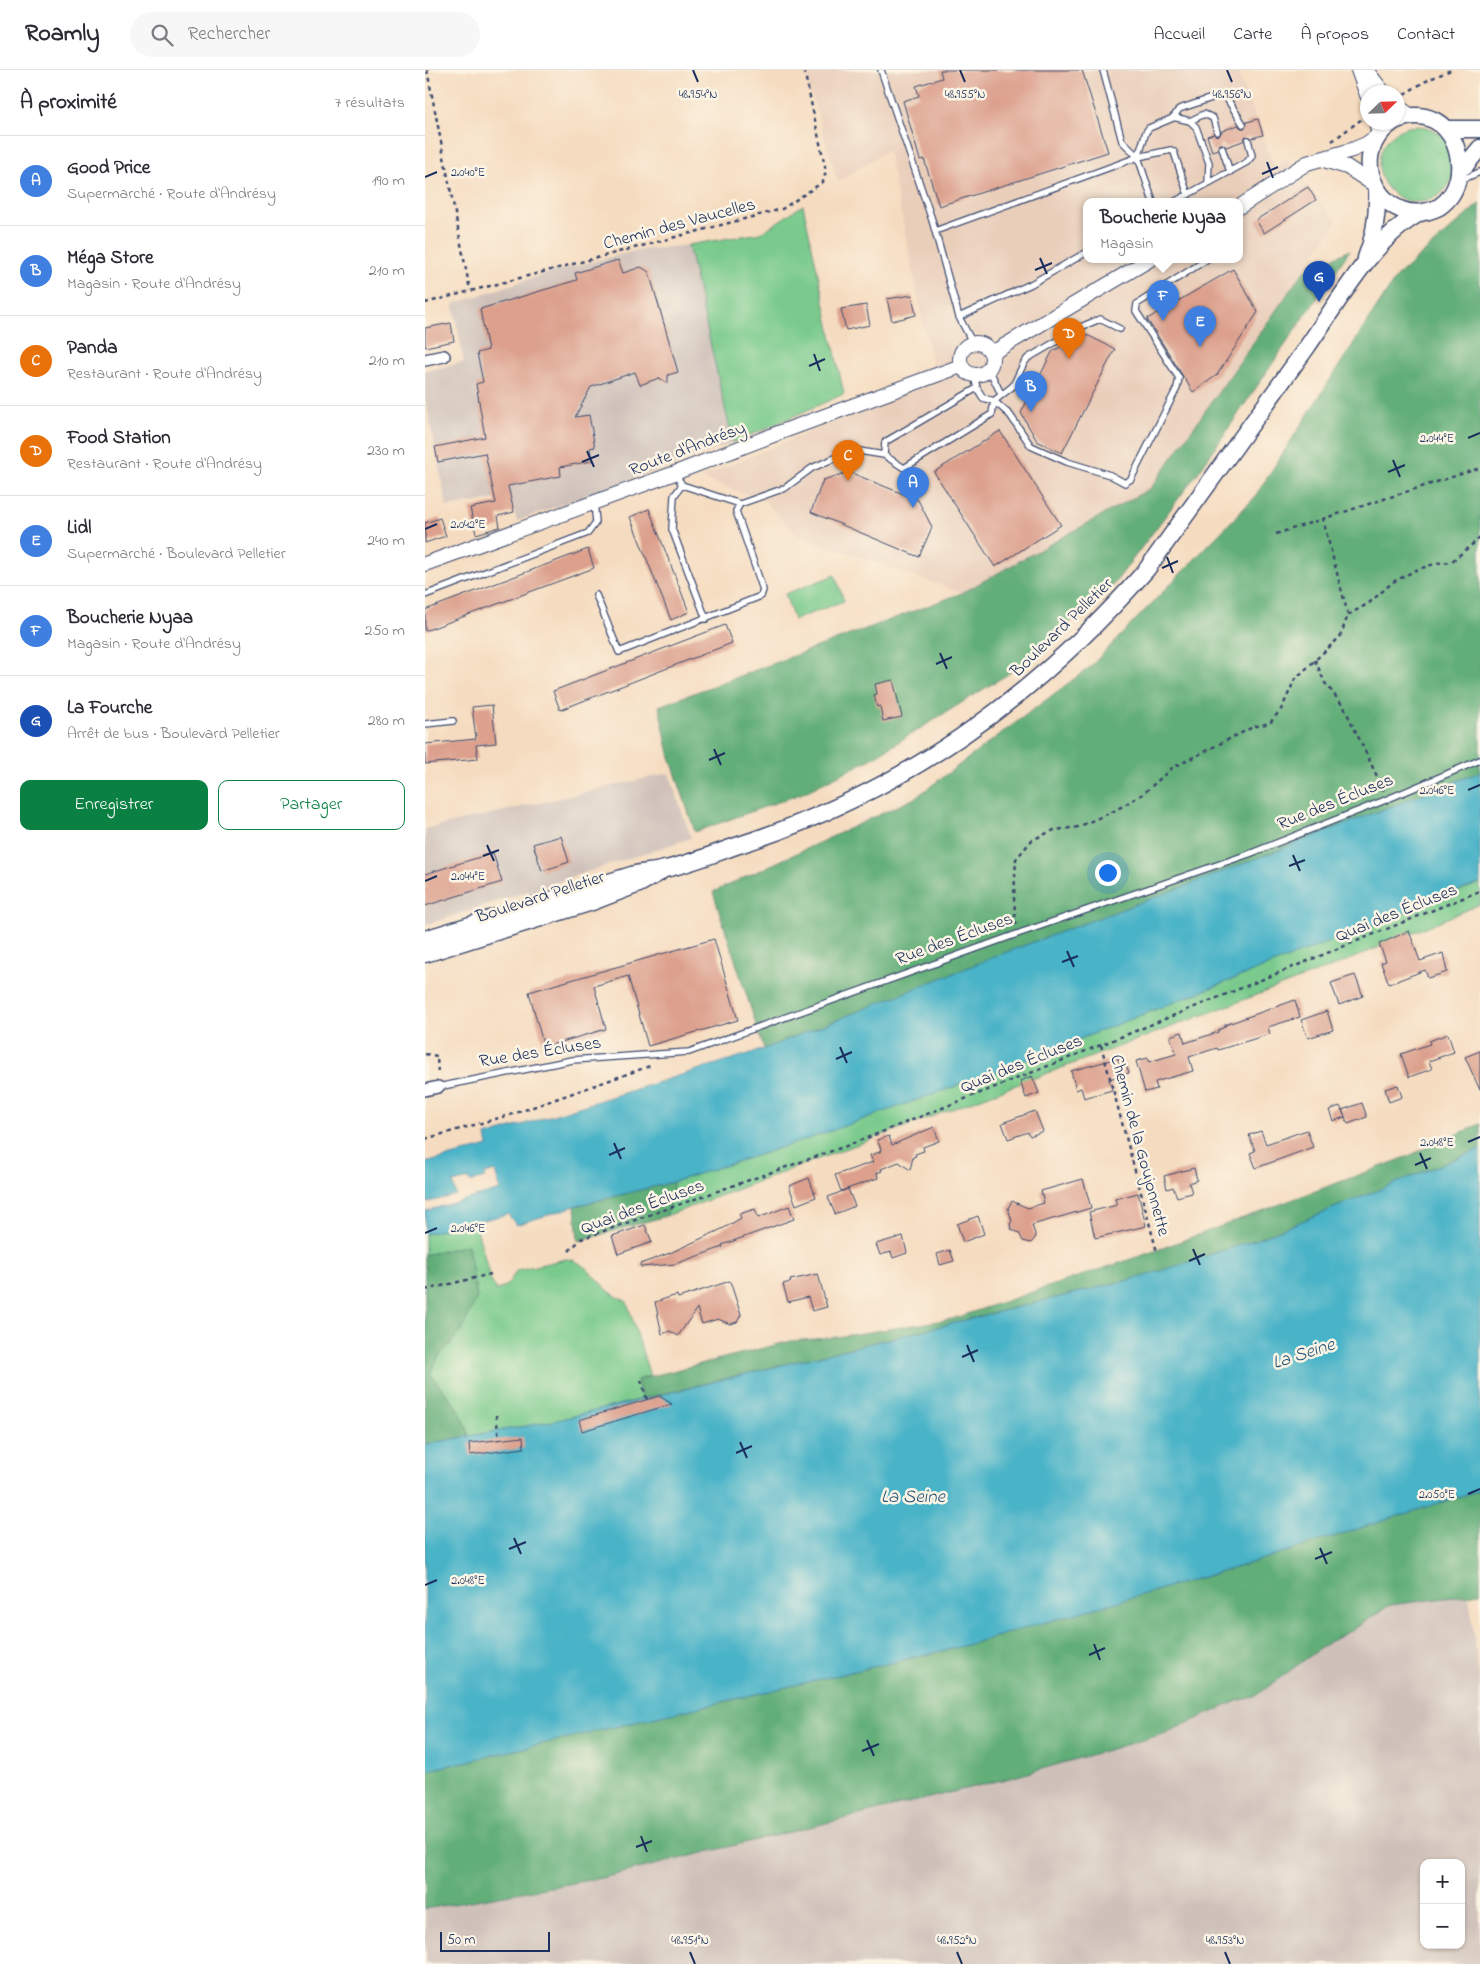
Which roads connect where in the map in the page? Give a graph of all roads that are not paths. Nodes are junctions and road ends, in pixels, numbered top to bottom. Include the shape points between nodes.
1 (881, 70) edge
2 (1103, 70) edge
3 (1358, 70) edge
4 (1366, 70) edge
5 (1363, 85) edge
6 (1378, 85) edge
7 (1173, 117) junction
8 (1405, 118) edge
9 (1190, 121) junction
10 (1243, 124) dead end
11 (1450, 129) junction
12 (1480, 129) edge
13 (1376, 130) edge
14 (1377, 130) edge
15 (1217, 132) dead end
16 (1248, 140) dead end
17 (1222, 148) dead end
18 (1480, 148) edge
19 (1138, 157) junction
20 (1321, 160) junction
21 (1230, 172) junction
22 (1469, 172) edge
23 (1209, 184) junction
24 (1375, 187) junction
25 (1188, 195) junction
26 (1152, 198) edge
27 (1182, 198) edge
28 (1243, 204) edge
29 (1422, 212) junction
30 (935, 230) junction
31 (1083, 254) edge
32 (1144, 263) edge
33 (1201, 263) edge
34 (1364, 265) junction
35 (959, 317) junction
36 (1120, 329) dead end
37 (970, 344) junction
38 (991, 353) junction
39 (443, 356) dead end
40 (425, 360) edge
41 (961, 366) junction
42 (989, 369) junction
43 (975, 382) junction
44 (1001, 394) junction
45 (994, 401) junction
46 (884, 455) junction
47 (678, 479) junction
48 (594, 503) junction
49 (740, 504) junction
50 (425, 564) edge
51 (425, 595) edge
52 (596, 595) dead end
53 (706, 618) junction
54 (453, 721) dead end
55 (425, 724) edge
56 (1480, 760) edge
57 (665, 869) junction
58 (425, 939) edge
59 (425, 954) edge
60 (438, 1087) joint
61 (425, 1090) edge

1 - 30 lane
2 - 19 lane via 1122,141
3 - 5 street
4 - 6 street
7 - 9 lane
7 - 10 lane via 1179,109 1218,96 1226,97
7 - 19 lane via 1149,128
8 - 11 main road via 1430,118
9 - 15 lane via 1204,114 1213,118
9 - 23 lane via 1196,127 1209,163
11 - 12 main road
11 - 22 main road via 1462,146
13 - 20 street via 1366,144
14 - 24 main road, Boulevard Pelletier via 1369,160
16 - 21 lane via 1252,156
17 - 21 lane
18 - 22 main road, Boulevard Pelletier
19 - 25 lane via 1174,152
19 - 26 lane
19 - 30 lane
20 - 24 street via 1347,167
20 - 28 street via 1307,163
21 - 23 lane
22 - 29 main road, Boulevard Pelletier via 1448,201
23 - 25 lane
24 - 29 main road via 1396,207
24 - 34 main road, Boulevard Pelletier via 1375,231
25 - 27 lane
29 - 34 main road, Boulevard Pelletier via 1397,229
30 - 35 lane
31 - 35 lane via 1031,284
32 - 38 street
33 - 45 lane via 1137,304 1136,311 1179,378 1131,479 1125,483 1031,446 1010,415
34 - 57 main road, Boulevard Pelletier via 1147,569 1054,664 1014,699 957,741 879,787 775,834
35 - 37 lane
36 - 44 lane via 1100,319 1083,326 1024,362 1013,386
37 - 38 street via 986,346
37 - 41 street via 963,350
38 - 42 street via 993,362
39 - 40 street
41 - 43 street
41 - 47 street, Route d'Andrésy via 781,432
42 - 43 street
42 - 44 lane
43 - 45 lane via 983,398
43 - 46 lane via 885,442
44 - 45 lane
45 - 46 lane via 992,414 905,468
46 - 49 lane via 853,450 812,468 785,488
47 - 48 street, Route d'Andrésy
47 - 49 lane
47 - 53 lane via 673,529
48 - 50 street, Route d'Andrésy
48 - 51 lane via 596,522 588,533
49 - 53 lane via 736,511 763,590 761,596
52 - 53 lane via 619,652
54 - 55 lane
56 - 60 lane, Rue des Écluses via 1249,854 689,1052 573,1060
57 - 58 main road, Boulevard Pelletier via 635,874
57 - 59 main road, Boulevard Pelletier via 639,884 591,902
60 - 61 street, Rue des Écluses

